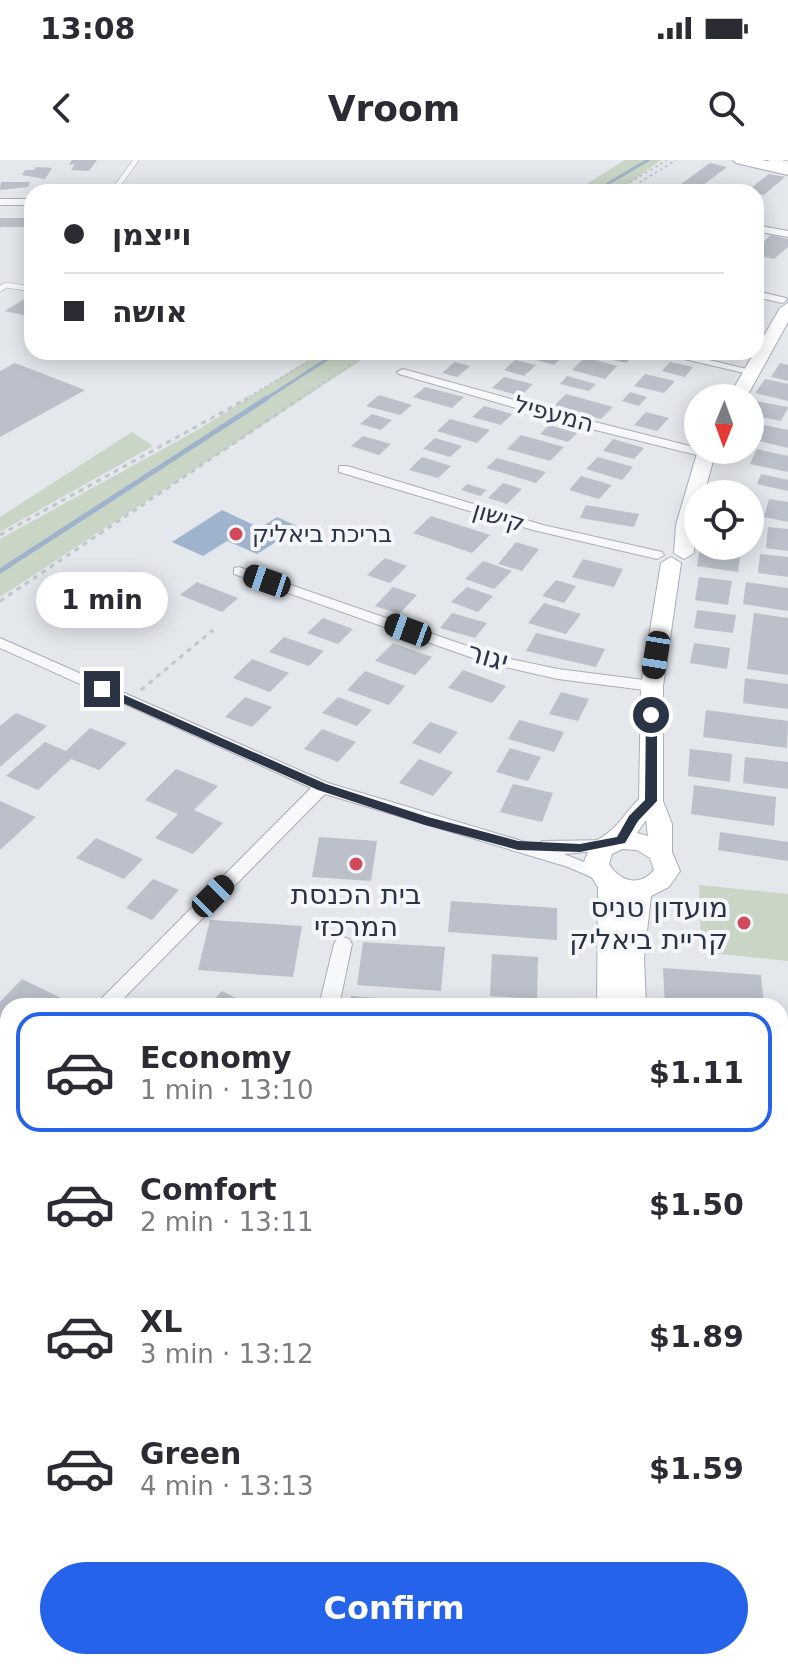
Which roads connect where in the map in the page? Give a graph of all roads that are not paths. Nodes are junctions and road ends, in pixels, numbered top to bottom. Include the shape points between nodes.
1 (136, 160) edge
2 (741, 160) edge
3 (762, 162) edge
4 (788, 167) edge
5 (119, 184) edge
6 (0, 202) edge
7 (24, 202) edge
8 (764, 230) edge
9 (788, 234) edge
10 (24, 288) edge
11 (0, 289) edge
12 (764, 296) edge
13 (786, 303) edge
14 (764, 349) edge
15 (697, 360) edge
16 (759, 360) edge
17 (403, 372) dead end
18 (753, 372) junction
19 (746, 384) edge
20 (684, 447) edge
21 (703, 464) edge
22 (343, 469) dead end
23 (669, 554) junction
24 (239, 571) dead end
25 (0, 642) edge
26 (652, 686) junction
27 (322, 787) junction
28 (651, 801) junction
29 (614, 842) junction
30 (518, 846) junction
31 (660, 853) junction
32 (606, 879) junction
33 (639, 890) junction
34 (343, 944) dead end
35 (112, 998) edge
36 (331, 998) edge
37 (611, 998) edge
38 (632, 998) edge

1 - 5 lane
2 - 3 main road
3 - 4 main road
6 - 7 street
8 - 9 street
10 - 11 lane
12 - 13 street
13 - 14 street
15 - 18 street
16 - 18 street
17 - 20 street, המעפיל
18 - 19 street
21 - 23 street via 686,525
22 - 23 street, קישון via 527,525
23 - 26 street
24 - 26 street, יגור via 492,660
25 - 27 street
26 - 28 street
27 - 30 street
27 - 35 street
28 - 29 street
28 - 31 street via 660,824
29 - 30 street via 580,848
29 - 31 street via 639,841
29 - 32 street via 597,856
30 - 32 street
31 - 33 street via 666,863 664,878
32 - 33 street
32 - 37 street
33 - 38 street
34 - 36 street

